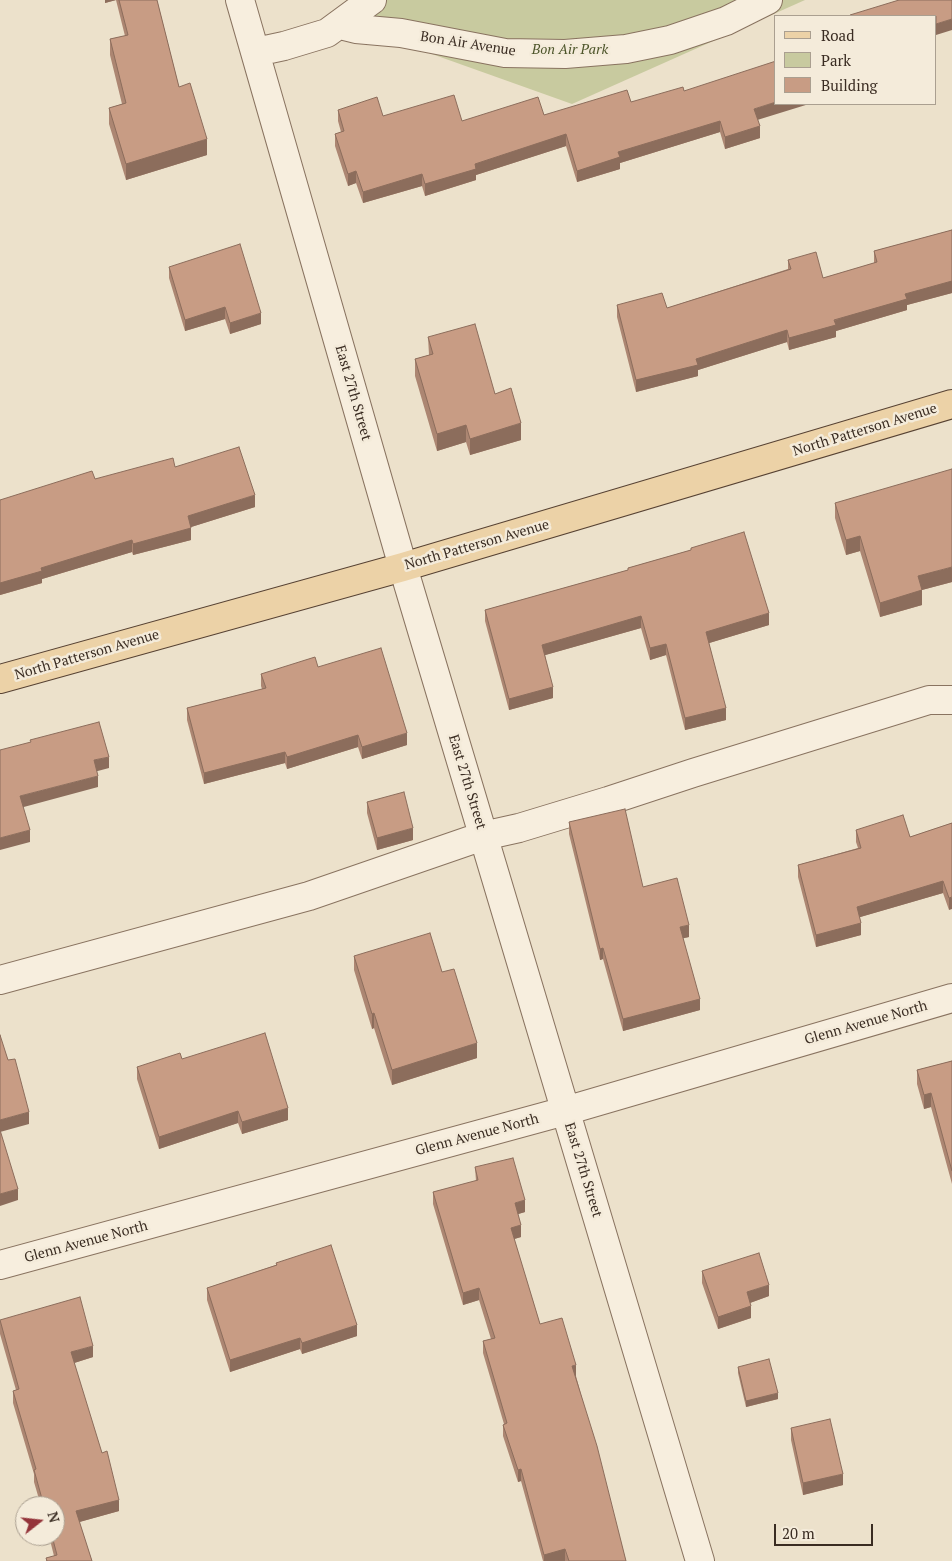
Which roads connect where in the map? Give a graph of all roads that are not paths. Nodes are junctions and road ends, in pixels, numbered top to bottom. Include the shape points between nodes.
1 (240, 0) edge
2 (372, 0) edge
3 (768, 0) edge
4 (340, 25) junction
5 (256, 52) junction
6 (952, 404) edge
7 (403, 567) junction
8 (0, 679) edge
9 (952, 700) edge
10 (483, 836) junction
11 (0, 980) edge
12 (952, 998) edge
13 (565, 1111) junction
14 (0, 1265) edge
15 (700, 1561) edge

1 - 5 street, East 27th Street
2 - 4 street
3 - 4 street, Bon Air Avenue via 726,21 670,40 626,49 565,54 505,52
4 - 5 street via 327,34
5 - 7 street, East 27th Street
6 - 7 main road, North Patterson Avenue
7 - 8 main road, North Patterson Avenue
7 - 10 street, East 27th Street
9 - 10 street via 929,700 599,804
10 - 11 street via 309,896
10 - 13 street, East 27th Street
12 - 13 street, Glenn Avenue North
13 - 14 street, Glenn Avenue North
13 - 15 street, East 27th Street

